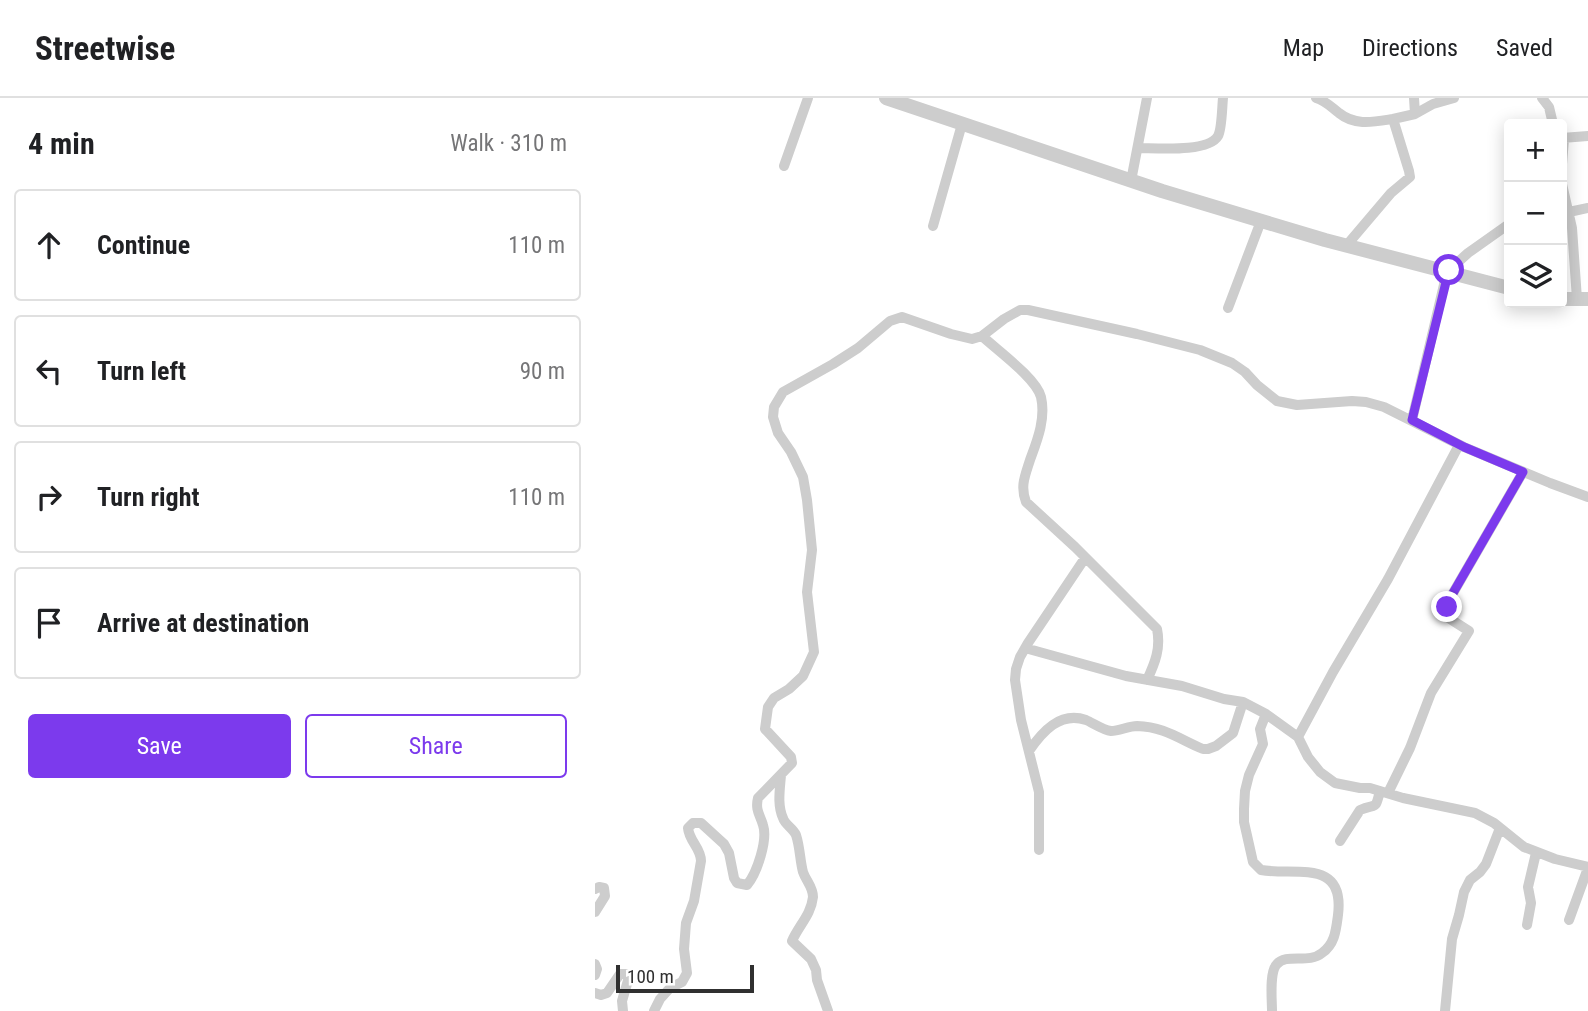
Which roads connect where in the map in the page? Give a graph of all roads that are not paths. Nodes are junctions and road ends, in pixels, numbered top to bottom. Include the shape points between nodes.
1 (808, 98) edge
2 (886, 98) edge
3 (1147, 98) edge
4 (1223, 98) edge
5 (1316, 98) edge
6 (1414, 98) edge
7 (1454, 98) edge
8 (1542, 98) edge
9 (1415, 114) junction
10 (1393, 119) junction
11 (1552, 119) edge
12 (962, 124) junction
13 (1588, 136) edge
14 (1567, 139) edge
15 (1138, 148) junction
16 (784, 166) dead end
17 (1131, 181) junction
18 (1567, 204) edge
19 (1588, 208) edge
20 (1569, 212) junction
21 (1261, 221) junction
22 (933, 226) dead end
23 (1504, 228) edge
24 (1346, 246) junction
25 (1447, 272) junction
26 (1504, 287) edge
27 (1575, 299) edge
28 (1228, 308) dead end
29 (982, 335) junction
30 (1413, 416) junction
31 (1459, 444) junction
32 (1523, 472) junction
33 (1588, 498) edge
34 (1085, 558) junction
35 (1025, 648) junction
36 (1147, 680) junction
37 (1243, 702) junction
38 (1266, 714) junction
39 (1298, 737) junction
40 (1029, 751) junction
41 (781, 775) junction
42 (1384, 792) junction
43 (1500, 828) junction
44 (1340, 841) dead end
45 (1038, 850) dead end
46 (1536, 853) junction
47 (1588, 867) edge
48 (595, 889) edge
49 (595, 912) edge
50 (1569, 920) dead end
51 (1527, 925) dead end
52 (595, 964) edge
53 (595, 975) edge
54 (595, 993) edge
55 (623, 1011) edge
56 (654, 1011) edge
57 (828, 1011) edge
58 (1272, 1011) edge
59 (1445, 1011) edge

1 - 16 street
2 - 12 street
3 - 15 street
4 - 15 street via 1219,132 1213,141 1198,146
5 - 10 street via 1348,120
6 - 9 street
7 - 9 street
8 - 11 street
9 - 10 street
10 - 24 street via 1410,177
12 - 17 street
12 - 22 street
13 - 14 street
15 - 17 street
17 - 21 street
18 - 20 street
19 - 20 street
20 - 27 street
21 - 24 street
21 - 28 street
23 - 25 street
24 - 25 street
25 - 26 street
25 - 30 street
29 - 30 street via 1020,310 1040,312 1212,355 1245,372 1276,401 1297,405 1366,402
29 - 34 street via 1019,367 1041,395 1041,427 1022,483 1026,502
29 - 41 street via 972,339 902,317 890,321 858,348 783,391 773,407 778,433 803,477 812,550 807,592 814,652 803,676 774,698 766,714 765,729 791,757 792,763
30 - 31 street
31 - 32 street
31 - 39 street
32 - 33 street
32 - 42 street via 1449,600 1447,617 1469,631 1441,674 1410,748
34 - 35 street
34 - 36 street via 1157,629 1160,643
35 - 36 street
35 - 40 street via 1015,680
36 - 37 street
37 - 38 street
37 - 40 street via 1233,733 1208,749 1154,727 1111,731 1076,717 1054,723
38 - 39 street
38 - 58 street via 1260,729 1263,744 1245,791 1244,822 1253,862 1261,870 1318,874 1339,894 1332,944 1311,960 1289,959 1275,965
39 - 42 street via 1320,772 1335,783
40 - 45 street via 1039,792
41 - 56 street via 758,799 757,814 765,832 754,877 747,885 734,878 724,844 701,823 688,828 701,861 685,923 687,973
41 - 57 street via 783,821 796,835 813,896 807,918 792,941 811,959
42 - 43 street via 1475,813
42 - 44 street via 1377,805 1360,810
43 - 46 street
43 - 59 street via 1486,864 1464,892 1452,939
46 - 47 street
46 - 51 street via 1528,887
47 - 50 street
48 - 49 street via 604,888 605,897
52 - 53 street
54 - 55 street via 607,993 621,974 628,974

